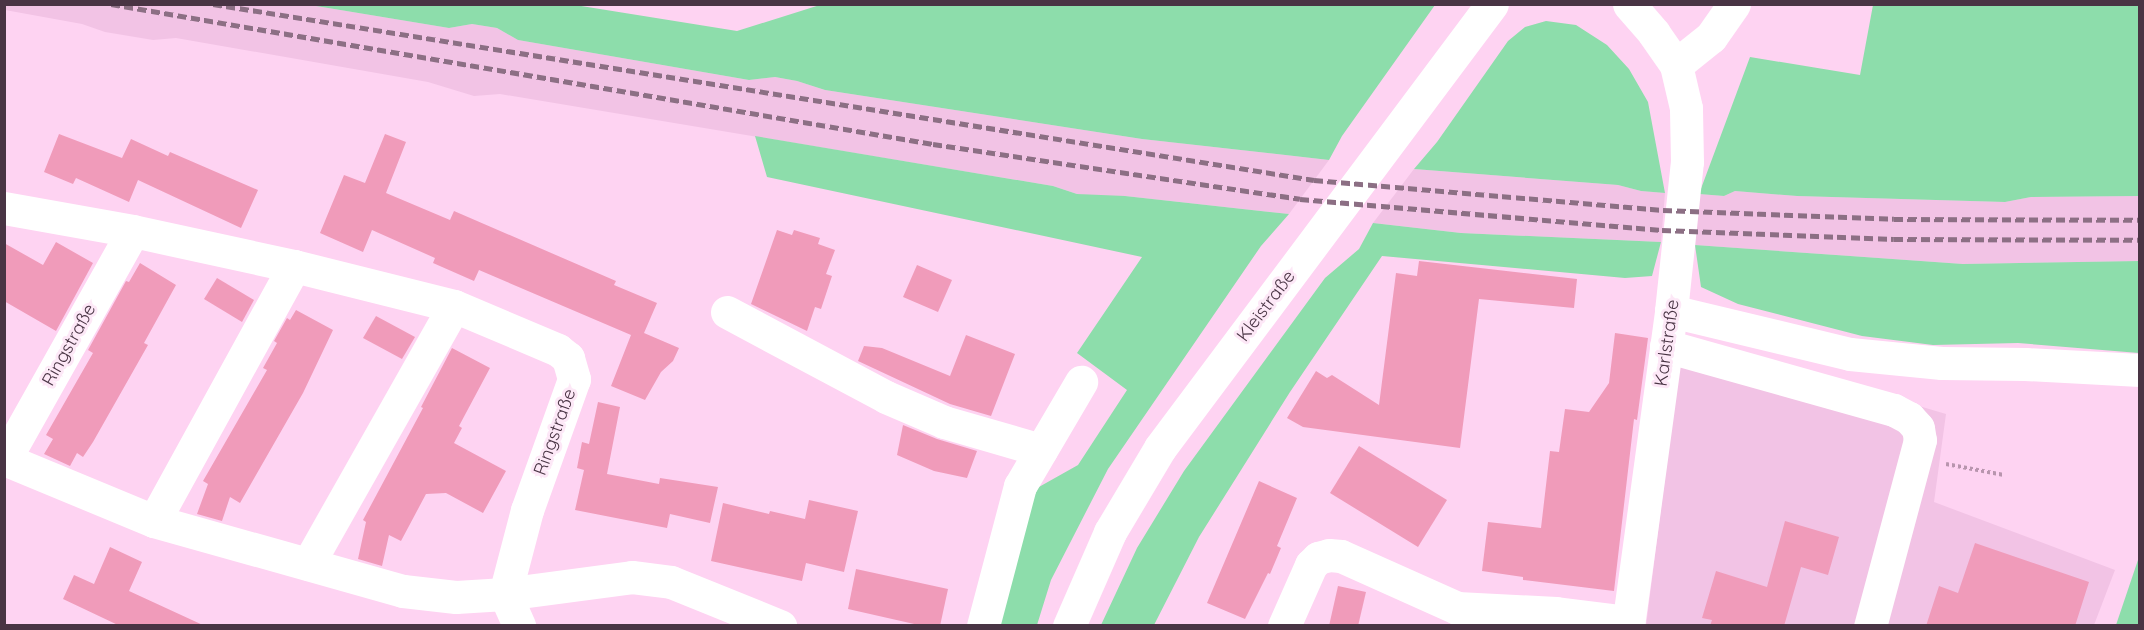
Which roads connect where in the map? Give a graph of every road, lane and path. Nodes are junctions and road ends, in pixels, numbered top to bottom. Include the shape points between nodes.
1 (1492, 4) edge
2 (1734, 4) edge
3 (1628, 7) edge
4 (1676, 65) junction
5 (4, 208) edge
6 (133, 231) junction
7 (294, 266) junction
8 (454, 306) junction
9 (1671, 310) junction
10 (727, 312) dead end
11 (1666, 346) junction
12 (2139, 370) edge
13 (1081, 382) dead end
14 (1041, 450) junction
15 (1916, 458) junction
16 (5, 459) edge
17 (2004, 474) dead end
18 (154, 521) junction
19 (308, 564) junction
20 (505, 594) junction
21 (1628, 624) edge
22 (519, 626) edge
23 (780, 626) edge
24 (983, 626) edge
25 (1069, 626) edge
26 (1284, 626) edge
27 (1870, 626) edge

1 - 25 street, Kleistraße via 1160,448 1110,532
2 - 4 street via 1711,37
3 - 4 street, Karlstraße
4 - 9 street, Karlstraße via 1686,108 1687,162
5 - 6 street, Ringstraße
6 - 7 street, Ringstraße
6 - 16 street, Ringstraße
7 - 8 street, Ringstraße
7 - 18 street
8 - 19 street
8 - 20 street, Ringstraße via 558,350 573,368 574,380 527,510
9 - 11 street, Karlstraße
9 - 12 street via 1850,354 1942,363
10 - 14 street via 886,397 944,422
11 - 15 street via 1894,410 1910,418 1918,428
11 - 21 street, Karlstraße
13 - 14 street
14 - 24 street via 1020,486
15 - 17 path
15 - 27 street
16 - 18 street, Ringstraße
18 - 19 street, Ringstraße
19 - 20 street, Ringstraße via 403,591 456,597
20 - 22 street
20 - 23 street, Ringstraße via 632,577 671,582
21 - 26 street, Karlstraße via 1556,613 1457,608 1341,556 1329,555 1311,565

